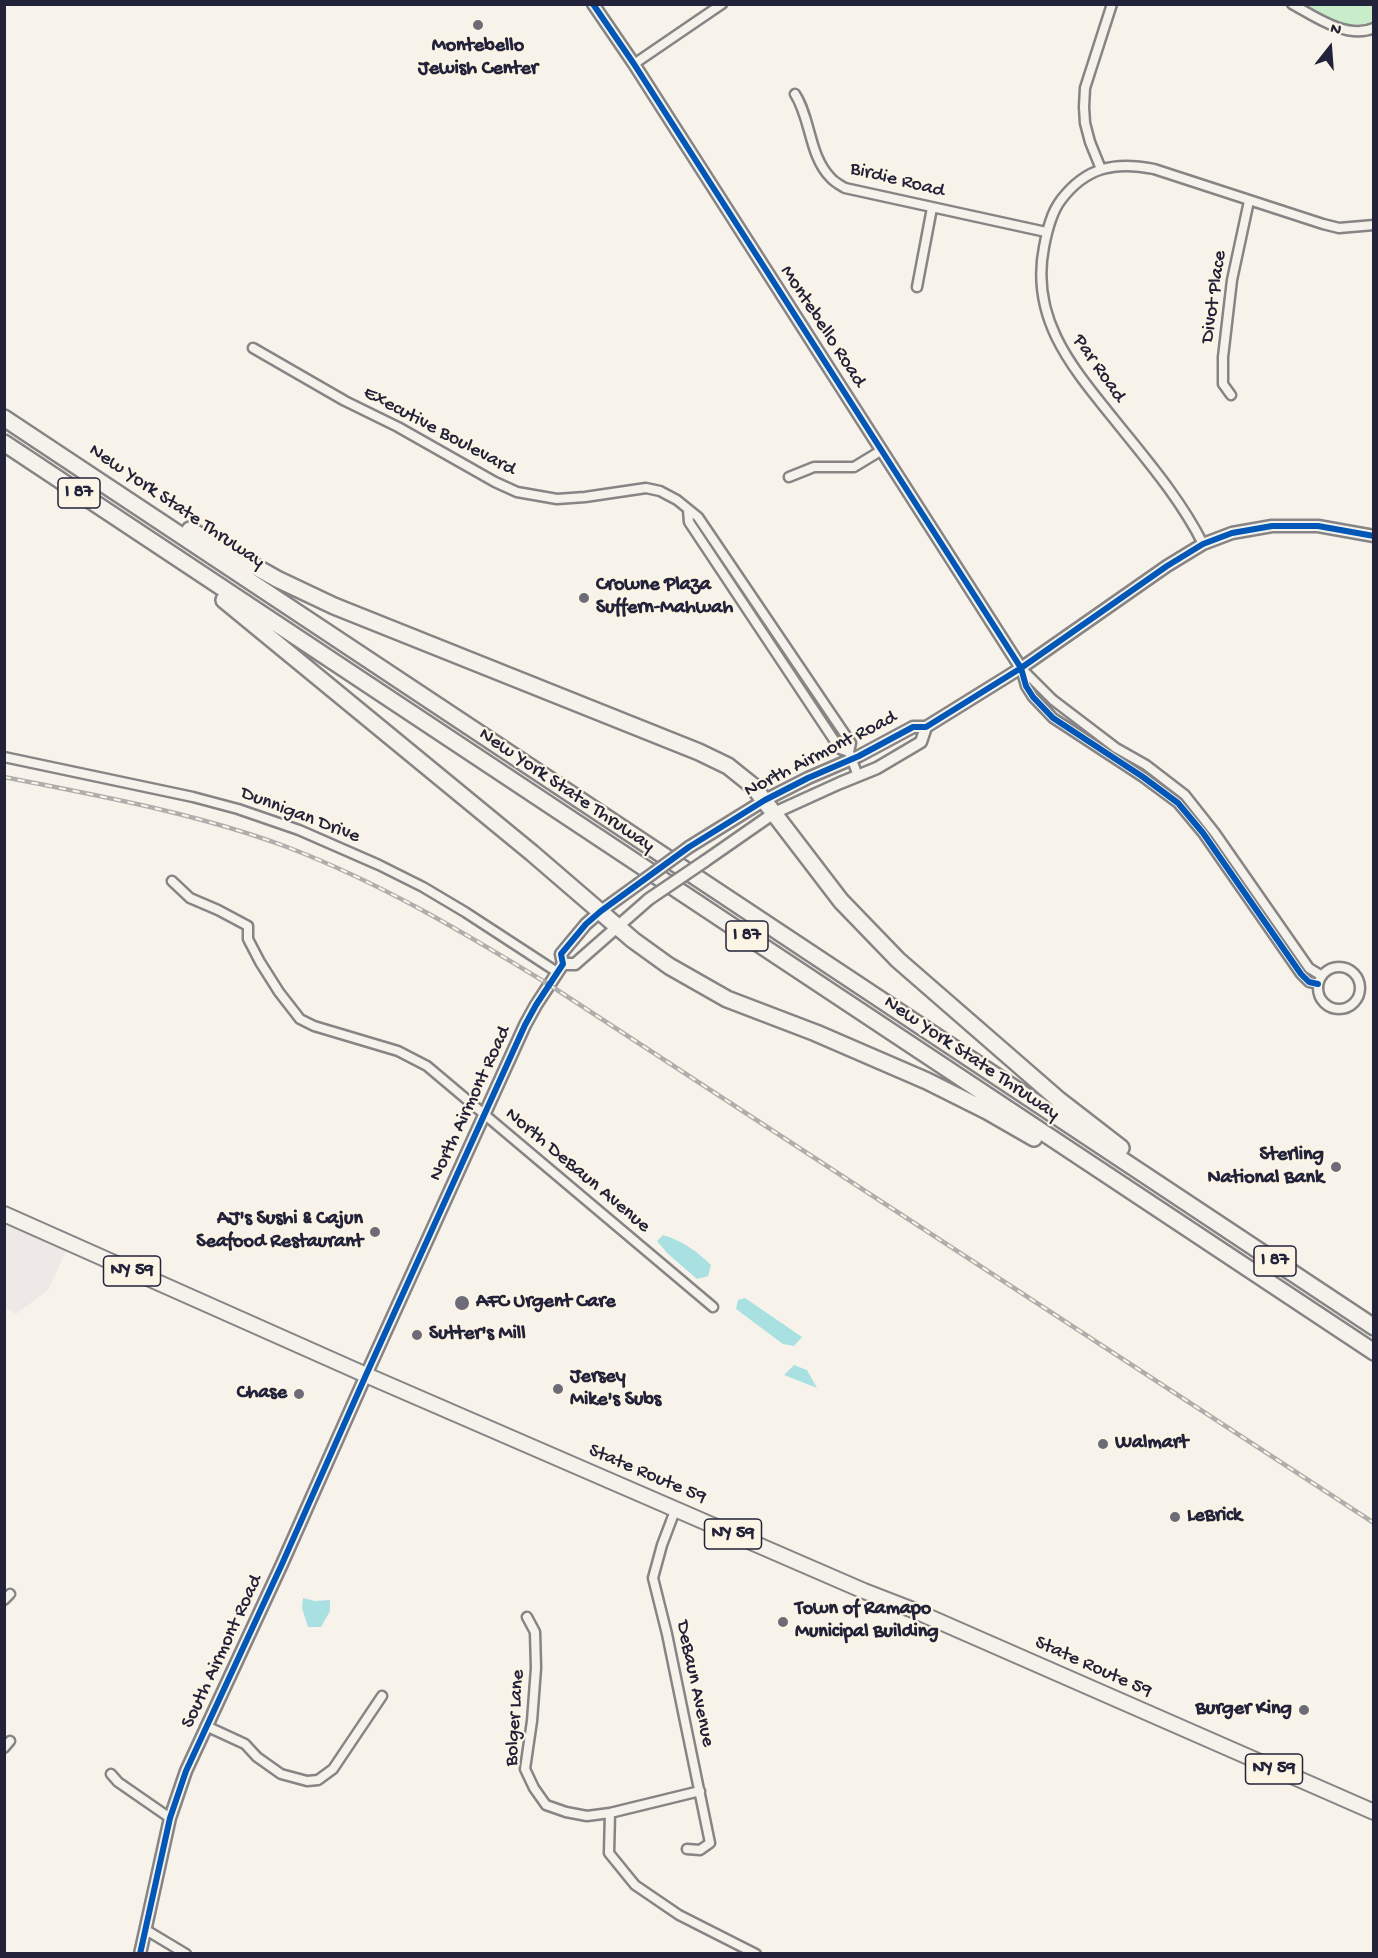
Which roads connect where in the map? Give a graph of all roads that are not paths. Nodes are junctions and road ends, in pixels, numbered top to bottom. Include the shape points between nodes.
1 (593, 4) edge
2 (722, 4) edge
3 (1112, 4) edge
4 (1292, 4) edge
5 (1374, 28) edge
6 (634, 64) junction
7 (795, 94) dead end
8 (1101, 169) junction
9 (1249, 201) junction
10 (932, 208) junction
11 (1374, 225) edge
12 (1046, 232) junction
13 (917, 287) dead end
14 (253, 348) dead end
15 (1231, 395) dead end
16 (4, 418) edge
17 (30, 435) junction
18 (4, 443) edge
19 (882, 450) junction
20 (789, 477) dead end
21 (120, 520) junction
22 (1374, 536) edge
23 (1203, 544) junction
24 (1021, 668) junction
25 (926, 727) junction
26 (1116, 748) junction
27 (851, 755) junction
28 (4, 757) edge
29 (1111, 757) junction
30 (858, 776) junction
31 (1185, 795) junction
32 (765, 800) junction
33 (1176, 802) junction
34 (774, 813) junction
35 (172, 880) dead end
36 (1265, 905) junction
37 (1256, 910) junction
38 (601, 911) junction
39 (617, 926) junction
40 (560, 968) junction
41 (1320, 980) junction
42 (484, 1114) junction
43 (4, 1215) edge
44 (1233, 1234) junction
45 (1222, 1251) junction
46 (713, 1306) dead end
47 (1374, 1327) edge
48 (1374, 1352) edge
49 (366, 1375) junction
50 (676, 1508) junction
51 (527, 1617) dead end
52 (382, 1696) dead end
53 (206, 1726) junction
54 (111, 1774) dead end
55 (700, 1791) junction
56 (1374, 1812) edge
57 (610, 1813) junction
58 (170, 1818) junction
59 (687, 1848) dead end
60 (146, 1930) junction
61 (140, 1953) edge
62 (186, 1953) edge
63 (756, 1953) edge

1 - 6 street, Montebello Road
2 - 6 street
3 - 8 street via 1085,88 1085,123
4 - 5 street via 1347,30
6 - 19 street, Montebello Road
7 - 10 street, Birdie Road via 830,178 845,188
8 - 9 street, Par Road via 1136,165
8 - 12 street, Par Road via 1070,189 1058,203
9 - 11 street, Par Road via 1339,228
9 - 15 street, Divot Place via 1232,280 1223,357 1223,384
10 - 12 street, Birdie Road
10 - 13 street
12 - 23 street, Par Road via 1041,293 1060,345 1073,368 1182,505
14 - 27 street, Executive Boulevard via 517,492 557,499 646,488 677,500 698,517 840,727 850,743
16 - 17 highway, New York State Thruway / I 87
17 - 32 highway via 277,579 363,618 714,759 740,775
17 - 44 highway, New York State Thruway / I 87
18 - 21 highway, New York State Thruway / I 87
19 - 20 street via 854,467 814,467
19 - 24 street, Montebello Road
21 - 38 highway via 247,618
21 - 45 highway, New York State Thruway / I 87
22 - 23 street, North Airmont Road via 1318,526 1272,526 1232,533
23 - 24 street, North Airmont Road
24 - 25 street, North Airmont Road
24 - 26 street via 1053,700
24 - 29 street via 1033,697 1053,718
25 - 27 street, North Airmont Road via 913,727
25 - 30 street, North Airmont Road via 921,742
26 - 29 street
26 - 31 street
27 - 30 street, Executive Boulevard
27 - 32 street, North Airmont Road
28 - 40 street, Dunnigan Drive via 193,797 299,830 423,887
29 - 33 street
30 - 34 street, North Airmont Road
31 - 33 street
31 - 36 street
32 - 34 highway
32 - 38 street, North Airmont Road, bridge
33 - 37 street via 1203,833
34 - 39 street, North Airmont Road, bridge via 649,899
34 - 44 highway via 841,901 898,960 1059,1100
35 - 42 street, North DeBaun Avenue via 190,898 248,926 248,939 260,962 300,1019 398,1052 427,1066
36 - 37 street
36 - 41 street
37 - 41 street via 1301,974 1309,982
38 - 39 highway
38 - 40 street, North Airmont Road via 561,954
39 - 40 street, North Airmont Road via 575,964
39 - 45 highway via 651,954 709,990 959,1096
40 - 42 street, North Airmont Road via 525,1025
41 - 41 street via 1321,999 1331,1008 1347,1008 1358,997 1360,984 1347,969 1333,968
42 - 46 street, North DeBaun Avenue
42 - 49 street, North Airmont Road
43 - 49 main road, State Route 59 / NY 59
44 - 47 highway, New York State Thruway / I 87
45 - 48 highway, New York State Thruway / I 87
49 - 50 main road, State Route 59 / NY 59
49 - 53 street, South Airmont Road
50 - 55 street, DeBaun Avenue via 653,1578
50 - 56 main road, State Route 59 / NY 59
51 - 57 street, Bolger Lane via 535,1632 537,1668 525,1769 546,1805 587,1816
52 - 53 street via 333,1769 318,1780 280,1774 245,1744
53 - 58 street, South Airmont Road
54 - 58 street
55 - 57 street, Bolger Lane
55 - 59 street, DeBaun Avenue via 710,1843 700,1850
57 - 63 street via 609,1852 635,1885 680,1915
58 - 60 street, South Airmont Road
60 - 61 street, South Airmont Road
60 - 62 street

